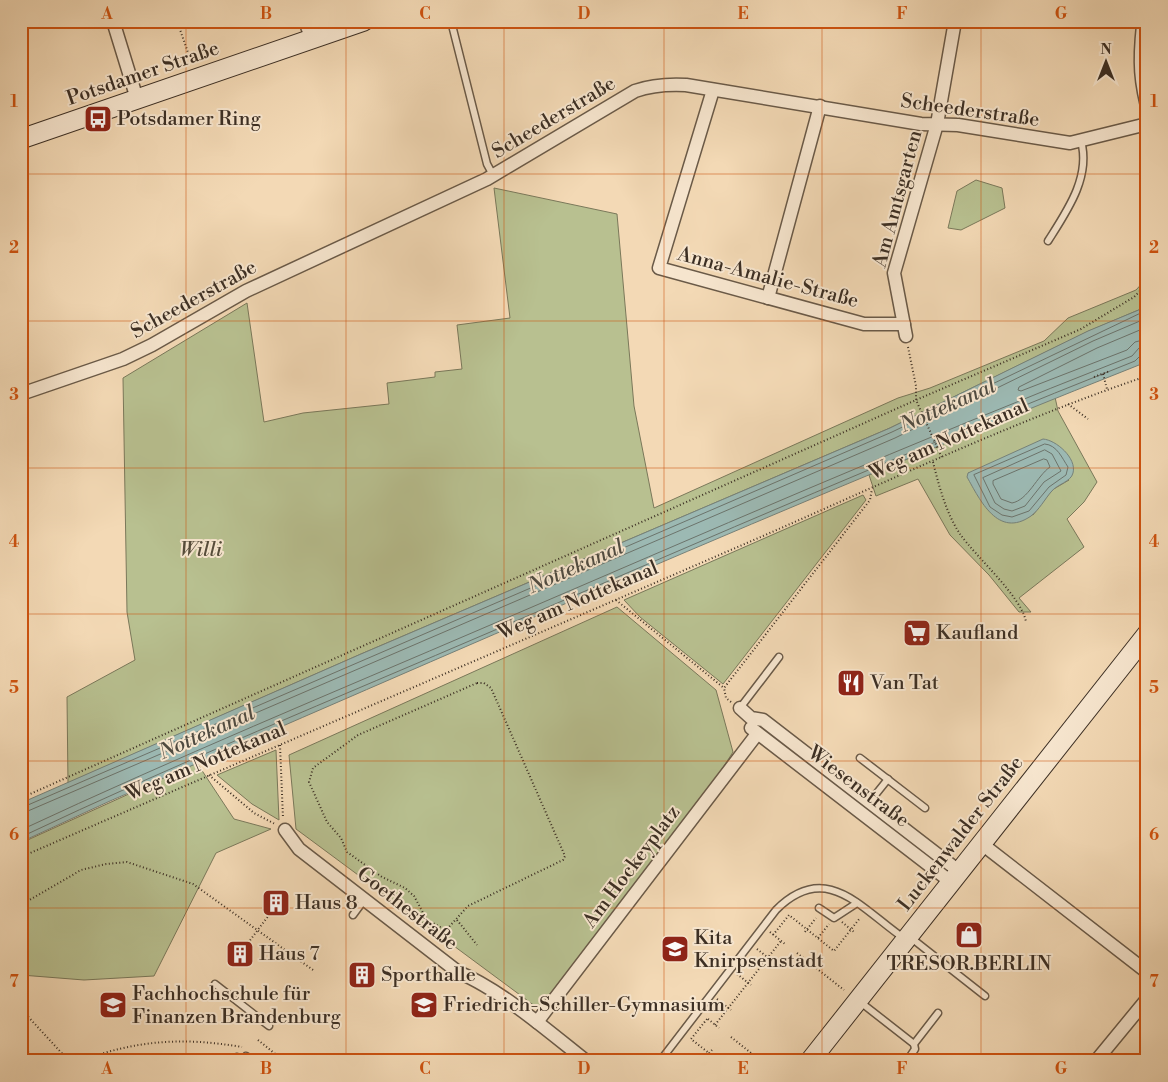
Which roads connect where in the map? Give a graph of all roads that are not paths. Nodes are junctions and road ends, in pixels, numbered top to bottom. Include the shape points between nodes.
1 (114, 21) edge
2 (305, 21) edge
3 (364, 21) edge
4 (451, 21) edge
5 (955, 21) edge
6 (1147, 26) edge
7 (312, 40) junction
8 (713, 90) junction
9 (137, 99) junction
10 (820, 106) junction
11 (1147, 118) edge
12 (937, 124) junction
13 (1147, 124) edge
14 (21, 139) edge
15 (1082, 141) junction
16 (493, 175) junction
17 (1048, 240) dead end
18 (768, 298) junction
19 (905, 330) joint
20 (21, 394) edge
21 (1147, 634) edge
22 (779, 657) dead end
23 (740, 708) joint
24 (751, 718) junction
25 (757, 734) junction
26 (860, 758) dead end
27 (888, 779) junction
28 (870, 802) junction
29 (925, 808) dead end
30 (862, 812) junction
31 (286, 830) road end
32 (982, 844) junction
33 (956, 877) junction
34 (364, 900) junction
35 (857, 903) junction
36 (820, 910) road end
37 (353, 915) dead end
38 (907, 938) junction
39 (1147, 972) edge
40 (215, 984) dead end
41 (851, 995) junction
42 (985, 996) dead end
43 (1147, 999) edge
44 (938, 1013) dead end
45 (537, 1022) junction
46 (269, 1026) dead end
47 (914, 1044) junction
48 (246, 1056) dead end
49 (253, 1061) edge
50 (586, 1061) edge
51 (660, 1061) edge
52 (810, 1061) edge
53 (907, 1061) edge
54 (1096, 1061) edge

1 - 9 street
2 - 7 street
3 - 7 main road, Potsdamer Straße
4 - 16 lane via 486,164
5 - 12 street, Am Amtsgarten
6 - 11 lane via 1140,25 1136,63
7 - 9 main road, Potsdamer Straße
8 - 10 street, Scheederstraße
8 - 16 street, Scheederstraße via 666,84 635,91
8 - 18 street, Anna-Amalie-Straße via 659,268
9 - 14 main road, Potsdamer Straße
10 - 12 street, Scheederstraße
10 - 18 street
12 - 15 street, Scheederstraße via 1055,142
12 - 19 street, Am Amtsgarten via 894,273
13 - 15 street, Scheederstraße
15 - 17 lane via 1085,154 1079,185
16 - 20 street, Scheederstraße via 246,291 123,359
18 - 19 street, Anna-Amalie-Straße via 864,324
21 - 32 main road, Luckenwalder Straße
22 - 23 lane
23 - 24 street, Wiesenstraße
24 - 25 street, Wiesenstraße via 751,729
24 - 28 street, Wiesenstraße via 763,720
25 - 30 street, Wiesenstraße
25 - 45 street, Am Hockeyplatz
26 - 27 lane
27 - 28 lane
27 - 29 lane
28 - 30 lane
28 - 33 street, Wiesenstraße
30 - 33 street, Wiesenstraße
31 - 34 street, Goethestraße via 299,849
32 - 33 main road, Luckenwalder Straße
32 - 39 street
33 - 38 main road, Luckenwalder Straße
34 - 37 lane
34 - 45 street, Goethestraße via 458,972 474,978
35 - 36 lane via 834,917
35 - 38 lane
35 - 51 lane via 840,891 830,889 812,890 787,900
38 - 41 main road, Luckenwalder Straße
38 - 42 lane
40 - 46 lane
41 - 47 lane
41 - 52 main road, Luckenwalder Straße
43 - 54 street
44 - 47 lane
45 - 50 street, Goethestraße
47 - 53 lane via 915,1049
48 - 49 lane

